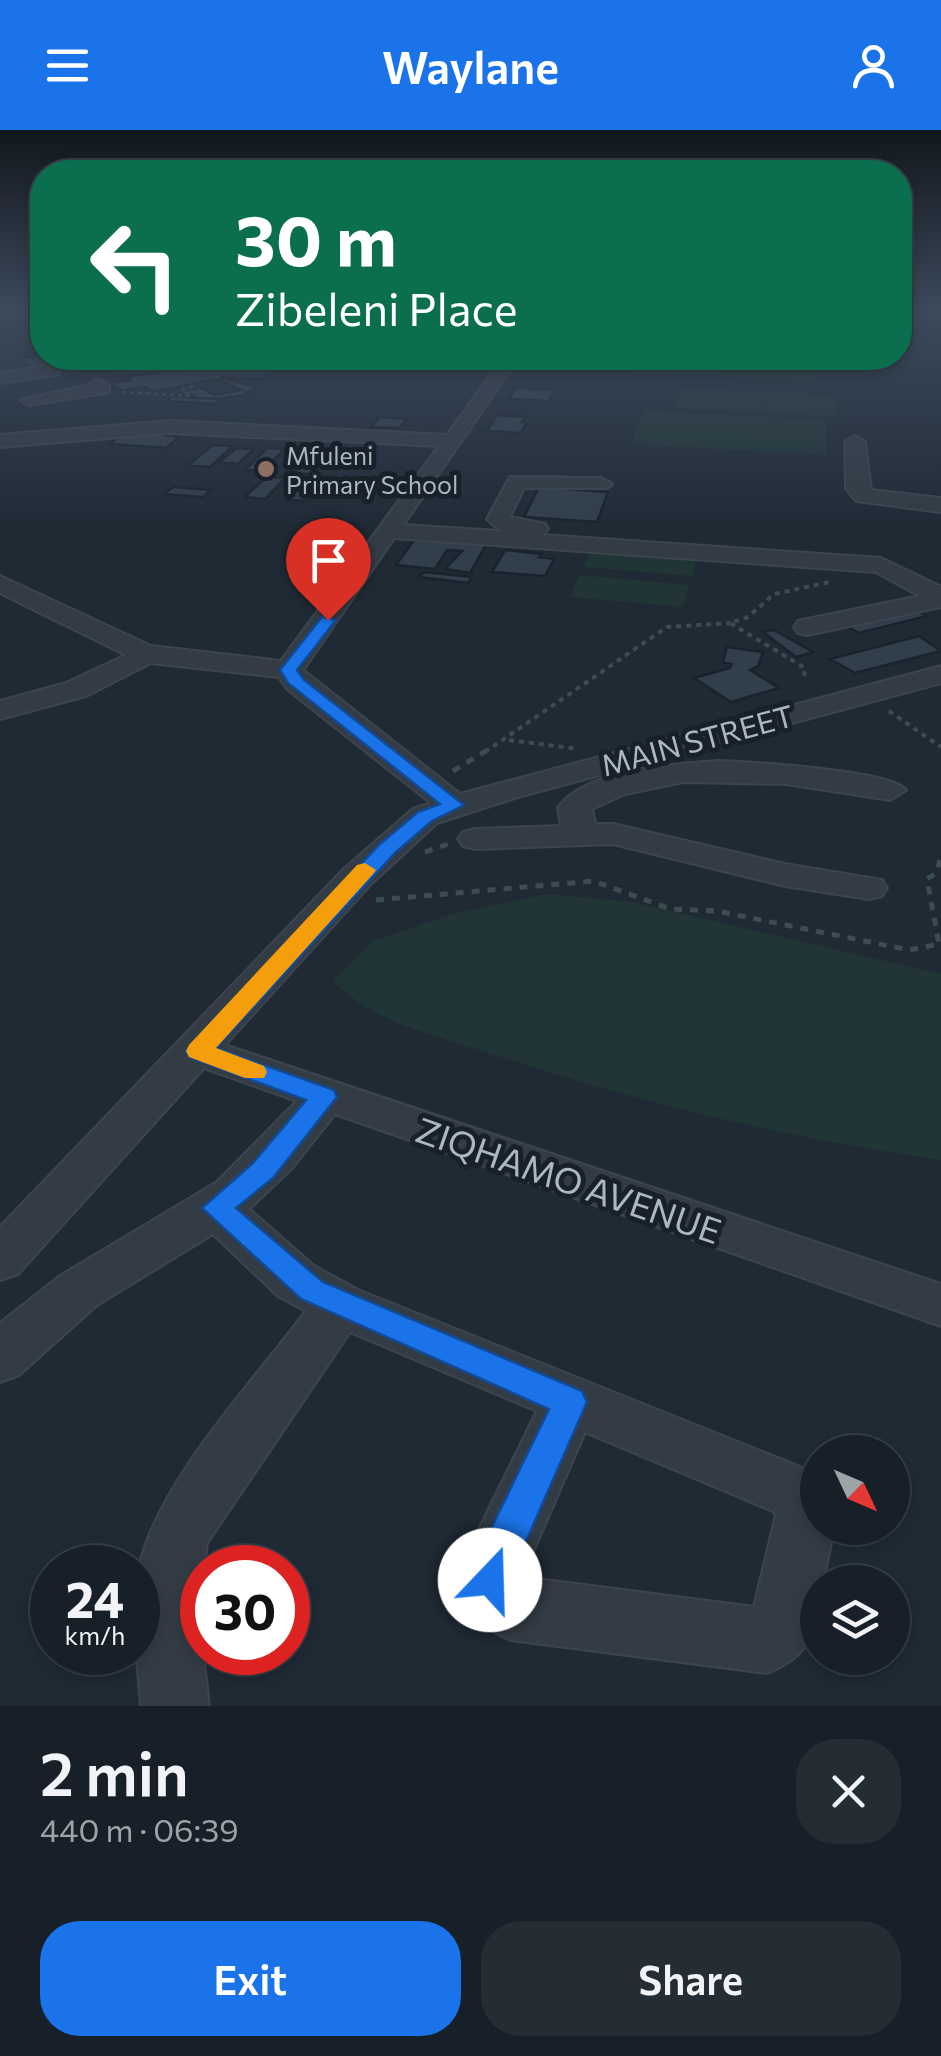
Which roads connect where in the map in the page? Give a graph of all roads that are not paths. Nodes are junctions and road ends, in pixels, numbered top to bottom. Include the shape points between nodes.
1 (97, 384) road end
2 (495, 384) edge
3 (73, 430) junction
4 (0, 441) edge
5 (455, 441) junction
6 (855, 442) dead end
7 (602, 484) dead end
8 (941, 504) edge
9 (391, 531) junction
10 (590, 532) dead end
11 (539, 535) junction
12 (0, 583) edge
13 (941, 598) edge
14 (807, 627) dead end
15 (145, 654) junction
16 (289, 670) junction
17 (941, 674) edge
18 (0, 710) edge
19 (722, 732) junction
20 (779, 770) junction
21 (890, 790) dead end
22 (455, 808) junction
23 (580, 834) junction
24 (869, 888) dead end
25 (198, 1051) junction
26 (324, 1097) junction
27 (216, 1208) junction
28 (0, 1260) edge
29 (340, 1305) junction
30 (941, 1305) edge
31 (0, 1359) edge
32 (570, 1402) junction
33 (175, 1706) edge

1 - 3 street via 22,401
2 - 5 street
3 - 4 street
3 - 5 street via 184,426
5 - 9 street
6 - 8 street via 857,488 864,496
7 - 11 street via 517,480 498,519
9 - 11 street
9 - 16 street
10 - 11 street
11 - 13 street via 880,565
12 - 15 street
13 - 14 street
15 - 16 street
15 - 18 street via 59,694
16 - 22 street
17 - 19 street, MAIN STREET
19 - 20 street
19 - 22 street, MAIN STREET
20 - 21 street
20 - 23 street via 642,778 578,802
22 - 23 street
22 - 25 street via 425,816 387,848
23 - 24 street via 631,836 785,875
25 - 26 street, ZIQHAMO AVENUE
25 - 28 street
26 - 27 street via 263,1170
26 - 30 street, ZIQHAMO AVENUE
27 - 29 street via 296,1281
27 - 31 street via 68,1293
29 - 32 street
29 - 33 street via 172,1548 164,1580
32 - 32 street via 492,1566 496,1598 511,1608 775,1637 808,1508 804,1500

